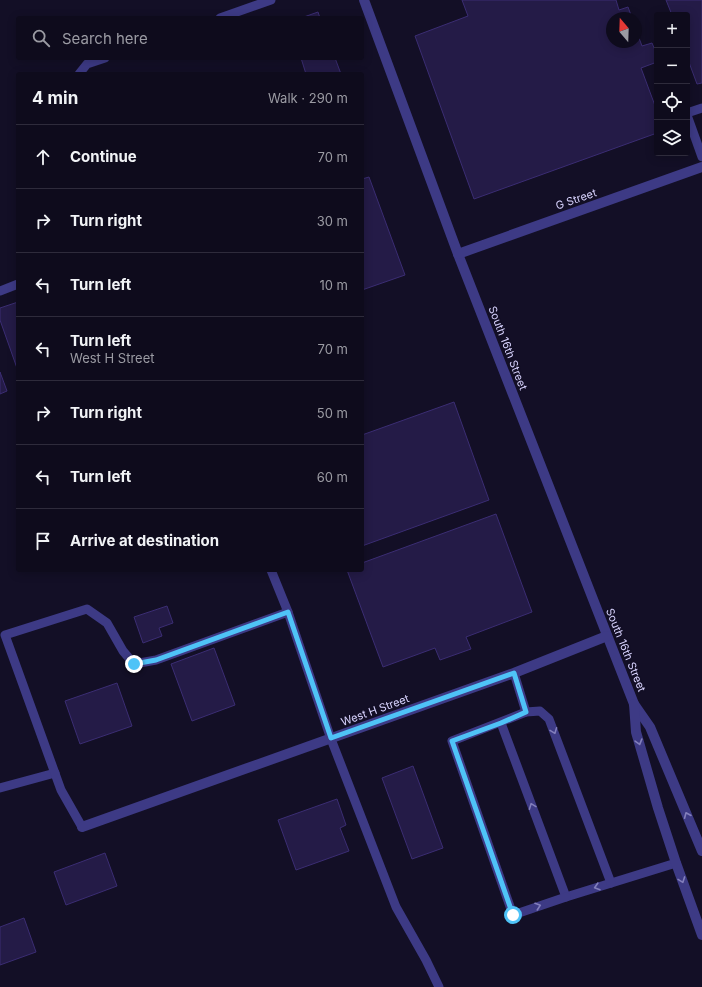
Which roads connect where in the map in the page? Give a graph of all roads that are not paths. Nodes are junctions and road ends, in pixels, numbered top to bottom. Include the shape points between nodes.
1 (271, 0) edge
2 (364, 0) edge
3 (226, 16) edge
4 (99, 60) edge
5 (81, 72) edge
6 (702, 108) edge
7 (690, 113) edge
8 (689, 120) edge
9 (702, 157) edge
10 (702, 167) edge
11 (458, 254) junction
12 (16, 285) edge
13 (0, 291) edge
14 (272, 572) edge
15 (288, 612) junction
16 (607, 636) junction
17 (514, 673) junction
18 (634, 704) junction
19 (526, 712) junction
20 (501, 723) junction
21 (331, 738) junction
22 (54, 773) junction
23 (0, 788) edge
24 (82, 827) joint
25 (702, 851) edge
26 (676, 863) junction
27 (611, 883) junction
28 (566, 897) junction
29 (702, 935) edge
30 (439, 987) edge

1 - 3 lane
2 - 11 street, South 16th Street
4 - 5 lane via 87,64
6 - 7 lane
8 - 9 lane
10 - 11 street, G Street
11 - 16 street, South 16th Street
12 - 13 lane
14 - 15 lane
15 - 21 lane
15 - 22 lane via 156,660 134,664 107,622 87,609 5,635
16 - 17 street, West H Street
16 - 18 street, South 16th Street
17 - 19 lane
17 - 21 street, West H Street
25 -> 18 street, South 16th Street via 650,727
18 -> 26 street, South 16th Street via 636,732
19 - 20 lane
19 -> 27 lane via 540,711 549,718
28 -> 20 lane
20 -> 28 lane via 452,741 513,915
21 - 24 street, West H Street
21 - 30 lane via 396,907
22 - 23 lane
22 - 24 lane
26 - 27 lane
26 -> 29 street, South 16th Street
27 -> 28 lane

